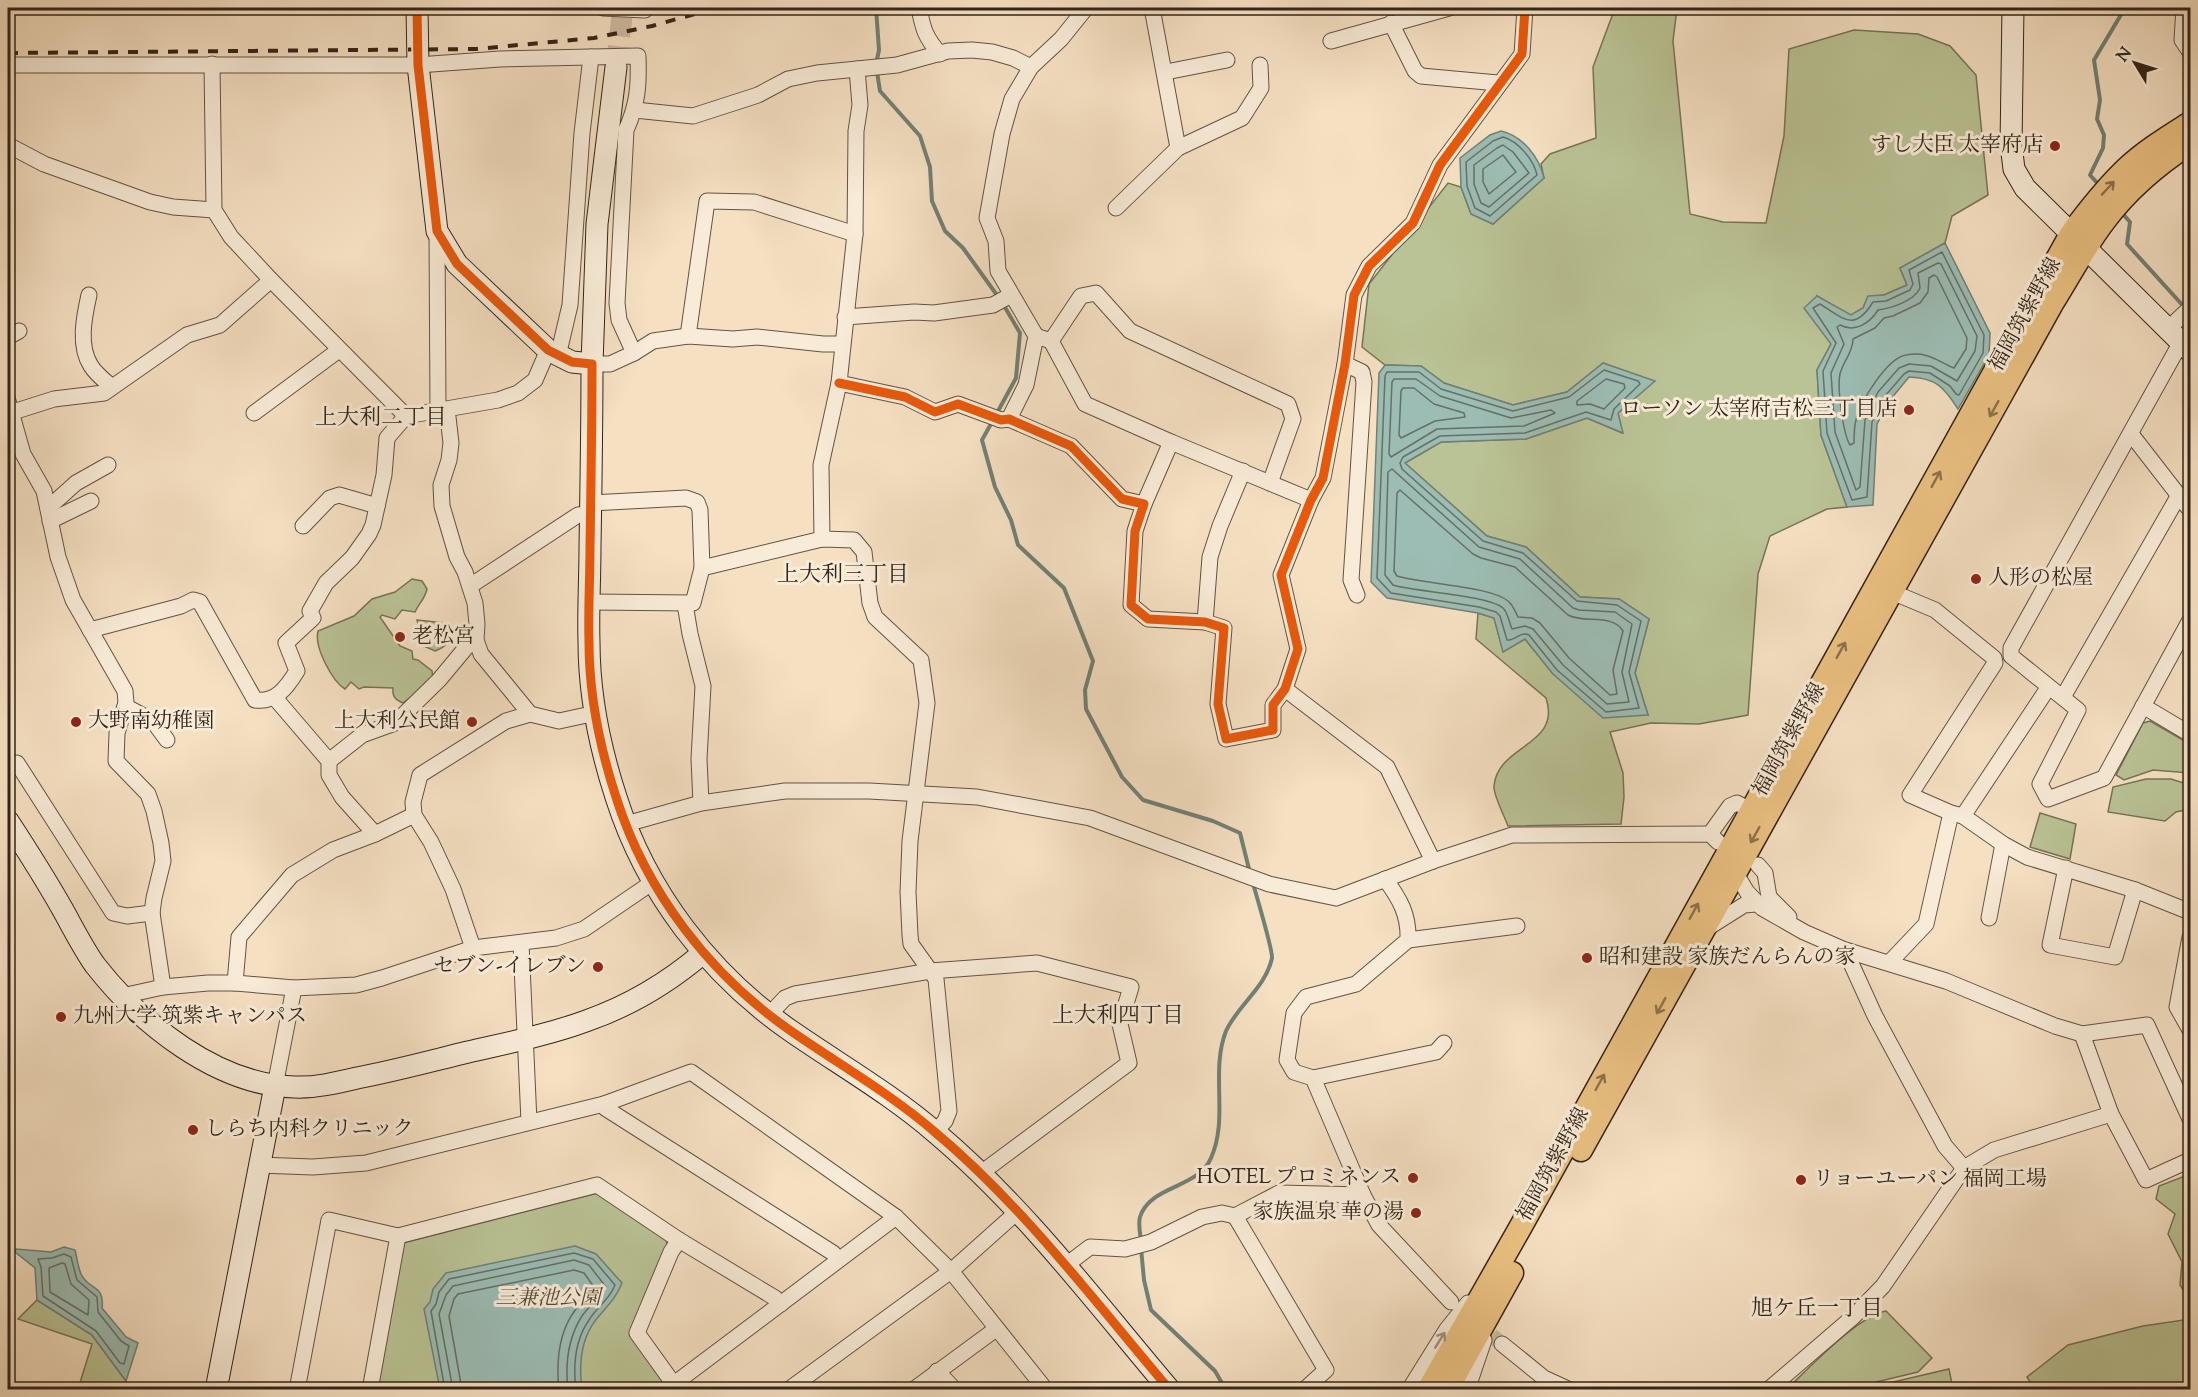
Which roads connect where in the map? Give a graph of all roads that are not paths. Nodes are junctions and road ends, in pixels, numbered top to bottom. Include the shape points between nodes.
1 (417, 8) edge
2 (603, 8) edge
3 (645, 8) edge
4 (919, 8) edge
5 (1086, 8) edge
6 (1152, 8) edge
7 (1449, 8) edge
8 (1525, 8) edge
9 (2013, 8) edge
10 (2184, 8) edge
11 (1391, 23) junction
12 (1331, 41) dead end
13 (2190, 52) edge
14 (940, 54) junction
15 (591, 57) junction
16 (1227, 60) dead end
17 (212, 64) junction
18 (8, 65) edge
19 (418, 65) junction
20 (1260, 65) dead end
21 (616, 67) tunnel mouth
22 (1031, 67) junction
23 (857, 69) junction
24 (1166, 72) junction
25 (1498, 83) junction
26 (635, 110) junction
27 (2190, 123) edge
28 (2190, 142) edge
29 (8, 145) edge
30 (1178, 148) junction
31 (1116, 208) dead end
32 (214, 210) junction
33 (437, 231) junction
34 (855, 234) junction
35 (2078, 241) junction
36 (271, 280) junction
37 (89, 295) dead end
38 (1011, 295) junction
39 (2190, 308) edge
40 (845, 317) junction
41 (688, 336) junction
42 (1036, 336) junction
43 (1051, 341) junction
44 (2180, 341) edge
45 (842, 344) junction
46 (339, 350) junction
47 (553, 353) junction
48 (634, 353) junction
49 (592, 364) junction
50 (1345, 364) junction
51 (838, 383) junction
52 (112, 387) junction
53 (9, 407) edge
54 (438, 410) junction
55 (254, 413) dead end
56 (406, 416) junction
57 (1005, 419) junction
58 (2131, 434) junction
59 (1170, 442) junction
60 (108, 465) dead end
61 (1243, 471) junction
62 (1270, 483) junction
63 (2179, 495) junction
64 (1311, 500) junction
65 (91, 501) dead end
66 (1144, 504) junction
67 (377, 506) junction
68 (590, 508) junction
69 (2190, 510) edge
70 (49, 514) junction
71 (303, 526) dead end
72 (822, 539) junction
73 (702, 568) junction
74 (470, 586) junction
75 (1892, 592) junction
76 (1357, 594) dead end
77 (590, 602) junction
78 (685, 604) junction
79 (2190, 620) edge
80 (1204, 622) junction
81 (90, 630) junction
82 (476, 640) junction
83 (2048, 688) junction
84 (1285, 689) junction
85 (2063, 697) junction
86 (275, 698) junction
87 (125, 706) junction
88 (2143, 706) junction
89 (530, 714) junction
90 (596, 714) junction
91 (2190, 734) edge
92 (167, 740) dead end
93 (328, 761) junction
94 (17, 763) dead end
95 (915, 795) junction
96 (701, 803) junction
97 (1750, 810) junction
98 (414, 815) junction
99 (1957, 815) junction
100 (8, 821) edge
101 (626, 824) junction
102 (375, 834) junction
103 (2003, 844) junction
104 (1432, 861) junction
105 (1758, 865) dead end
106 (2066, 868) junction
107 (1735, 872) junction
108 (1385, 879) junction
109 (653, 882) junction
110 (2135, 890) junction
111 (1756, 904) junction
112 (2190, 912) edge
113 (152, 913) junction
114 (1989, 918) dead end
115 (1517, 926) dead end
116 (1704, 930) junction
117 (1804, 932) junction
118 (2190, 938) edge
119 (1408, 940) junction
120 (521, 943) junction
121 (473, 948) junction
122 (1845, 950) junction
123 (703, 953) junction
124 (1889, 963) junction
125 (930, 971) junction
126 (235, 982) junction
127 (163, 987) junction
128 (294, 988) junction
129 (122, 996) junction
130 (770, 1014) junction
131 (2190, 1030) edge
132 (2082, 1034) junction
133 (525, 1038) junction
134 (1444, 1043) dead end
135 (1314, 1078) junction
136 (275, 1086) junction
137 (604, 1104) junction
138 (2111, 1114) junction
139 (2190, 1119) edge
140 (529, 1122) junction
141 (935, 1132) junction
142 (2190, 1160) edge
143 (258, 1165) junction
144 (1964, 1168) junction
145 (981, 1173) junction
146 (1363, 1195) junction
147 (1017, 1212) junction
148 (1234, 1216) junction
149 (896, 1217) junction
150 (398, 1236) junction
151 (679, 1240) junction
152 (838, 1259) junction
153 (1065, 1266) junction
154 (951, 1271) junction
155 (1494, 1289) junction
156 (1451, 1302) dead end
157 (781, 1304) junction
158 (996, 1329) junction
159 (1502, 1344) tunnel mouth
160 (938, 1371) junction
161 (676, 1387) edge
162 (216, 1389) edge
163 (297, 1389) edge
164 (370, 1389) edge
165 (788, 1389) edge
166 (913, 1389) edge
167 (955, 1389) edge
168 (1046, 1389) edge
169 (1170, 1389) edge
170 (1304, 1389) edge
171 (1409, 1389) edge
172 (1428, 1389) edge
173 (1448, 1389) edge
174 (1467, 1389) edge
175 (1570, 1389) edge
176 (1768, 1389) edge

1 - 19 street
2 - 3 street
4 - 14 street via 924,33
5 - 22 street
6 - 24 street
7 - 11 street
8 - 25 street via 1522,54
9 - 35 street via 2014,169 2025,188
10 - 13 street via 2182,40
11 - 12 street
11 - 25 street via 1421,76
14 - 22 street via 992,52
14 - 23 street via 897,65
15 - 19 street
15 - 26 street via 638,56
15 - 47 street via 570,305
16 - 24 street
17 - 18 street
17 - 19 street
17 - 32 street
19 - 33 street
20 - 30 street via 1261,87 1242,118
21 - 49 street via 597,224
22 - 38 street via 1012,99 987,218 996,241 998,271
23 - 26 street via 788,79 758,95 693,116
23 - 34 street via 860,105
24 - 30 street
25 - 50 street via 1440,165 1413,223 1369,266 1354,295
26 - 48 street via 626,130 617,303 619,320
35 -> 27 main road, 福岡筑紫野線 via 2093,204 2126,169
28 - 35 main road, 福岡筑紫野線 via 2136,184 2105,219
29 - 32 street via 44,164 150,202
30 - 31 street
32 - 36 street via 231,237
33 - 47 street via 457,264
33 - 54 street
34 - 40 street
34 - 41 street via 754,202 707,201
35 - 44 street
35 -> 75 main road, 福岡筑紫野線 via 2047,313
97 -> 35 main road, 福岡筑紫野線
36 - 46 street
36 - 52 street via 220,325 187,335
37 - 52 street via 84,318 84,353 92,368
38 - 40 street via 993,305 934,313
38 - 42 street
39 - 44 street
40 - 45 street
41 - 45 street
41 - 48 street via 653,341
42 - 43 street
42 - 57 street via 1026,385
43 - 59 street via 1085,404
43 - 62 street via 1081,296 1096,293 1130,330 1288,404 1293,419
44 - 58 street
45 - 51 street
46 - 55 street
46 - 56 street
47 - 49 street via 572,362
47 - 54 street via 535,380 518,393
48 - 49 street via 610,364
49 - 68 street
50 - 64 street via 1323,478
50 - 76 street via 1362,372 1364,382 1351,580
51 - 57 street via 905,397 935,412 958,404
51 - 72 street via 821,465
52 - 53 street via 104,393
53 - 70 street via 23,454 44,491
54 - 56 street
54 - 74 street via 448,417 451,443 441,485 442,506
56 - 67 street via 387,438
57 - 66 street via 1071,446 1122,499
58 - 63 street
58 - 83 street via 2011,648 2012,656
59 - 61 street
59 - 66 street
60 - 70 street via 76,483
61 - 62 street
61 - 80 street via 1210,557
62 - 64 street
63 - 69 street
63 - 85 street
64 - 84 street via 1281,575 1298,649
65 - 70 street
66 - 80 street via 1135,531 1131,605 1148,619
67 - 71 street via 339,495 330,498
67 - 86 street via 367,538 326,583 310,611 313,618 286,643 297,671
68 - 73 street via 686,498 697,502
68 - 74 street
68 - 77 street
70 - 81 street via 73,600
72 - 73 street
72 - 95 street via 854,540 864,552 875,617 921,660 927,703
73 - 78 street via 693,603
74 - 82 street
75 - 99 street via 1935,610 1994,658 1995,663 1910,795
75 -> 107 main road, 福岡筑紫野線
77 - 78 street
77 - 90 street via 589,645
78 - 96 street via 704,686 699,759
79 - 88 street
80 - 84 street via 1224,628 1218,704 1226,739 1273,730 1273,705
81 - 86 street via 193,600 200,602 255,700
81 - 87 street via 121,682
82 - 89 street via 481,654
82 - 93 street via 395,723 362,735
83 - 85 street
83 - 99 street
84 - 104 street via 1388,767
85 - 88 street via 2078,711 2040,784 2048,799 2104,778
86 - 93 street
87 - 92 street via 153,721
87 - 113 street via 117,733 116,761 148,794 161,843 163,861
88 - 91 street
89 - 90 street via 559,721
89 - 98 street via 506,721 420,775
90 - 101 street via 608,771
93 - 102 street via 329,775 342,797
94 - 113 street via 113,913
95 - 96 street via 784,791
95 - 108 street via 977,797 1090,818 1269,884 1336,898
95 - 125 street via 908,892 911,944
96 - 101 street
97 - 104 street via 1737,803 1730,806 1714,838 1512,835
155 -> 97 main road, 福岡筑紫野線
98 - 102 street
98 - 121 street via 453,889
99 - 103 street
99 - 124 street via 1926,924
100 - 129 street via 94,963
101 - 109 street
102 - 126 street via 333,850 292,875 239,937
103 - 106 street via 2027,857
103 - 114 street
104 - 108 street
105 - 117 street via 1765,873 1769,897
106 - 110 street
106 - 110 street via 2050,945 2115,957
107 - 111 street
107 - 116 main road, 福岡筑紫野線
108 - 119 street via 1409,924
109 - 120 street via 584,929
109 - 123 street
110 - 112 street
111 - 116 street via 1744,905
111 - 117 street
113 - 127 street
115 - 119 street
116 -> 155 main road, 福岡筑紫野線
117 - 122 street
118 - 131 street via 2177,1007
119 - 135 street via 1356,984 1306,997 1294,1013 1287,1060 1294,1072
120 - 121 street
120 - 133 street
121 - 128 street via 356,985
122 - 124 street
122 - 144 street via 1875,1016 1935,1126
123 - 130 street
123 - 133 street via 681,972 624,1005 585,1022
124 - 132 street
125 - 130 street via 795,994 785,998
125 - 141 street via 936,979 940,1005 950,1111
125 - 145 street via 1037,963 1131,987 1120,1024 1129,1063
126 - 127 street
126 - 128 street
127 - 129 street
128 - 136 street
129 - 136 street via 174,1043 230,1073
130 - 141 street
132 - 138 street
132 - 139 street via 2147,1025
133 - 136 street via 325,1085
133 - 140 street
134 - 135 street via 1436,1052
135 - 146 street
136 - 143 street
137 - 140 street
137 - 149 street via 691,1072
137 - 152 street
138 - 142 street via 2146,1180
138 - 144 street via 1994,1150
140 - 143 street via 366,1164
141 - 145 street
143 - 162 street
144 - 176 street via 1883,1286 1853,1317
145 - 147 street
146 - 148 street via 1279,1193
146 - 156 street via 1379,1225
147 - 153 street
147 - 154 street
148 - 153 street via 1222,1213 1202,1217 1151,1242 1125,1249 1090,1247
148 - 170 street via 1326,1370
149 - 152 street
149 - 154 street
150 - 151 street via 597,1185
150 - 163 street via 329,1220
150 - 164 street
151 - 157 street
151 - 161 street via 638,1333
152 - 157 street
153 - 169 street
154 - 158 street
154 - 165 street
171 -> 155 street via 1467,1304
155 - 172 main road, 福岡筑紫野線
155 - 173 main road, 福岡筑紫野線
155 - 174 street
157 - 161 street
158 - 160 street
158 - 168 street
159 - 175 street via 1544,1378
160 - 166 street
160 - 167 street

